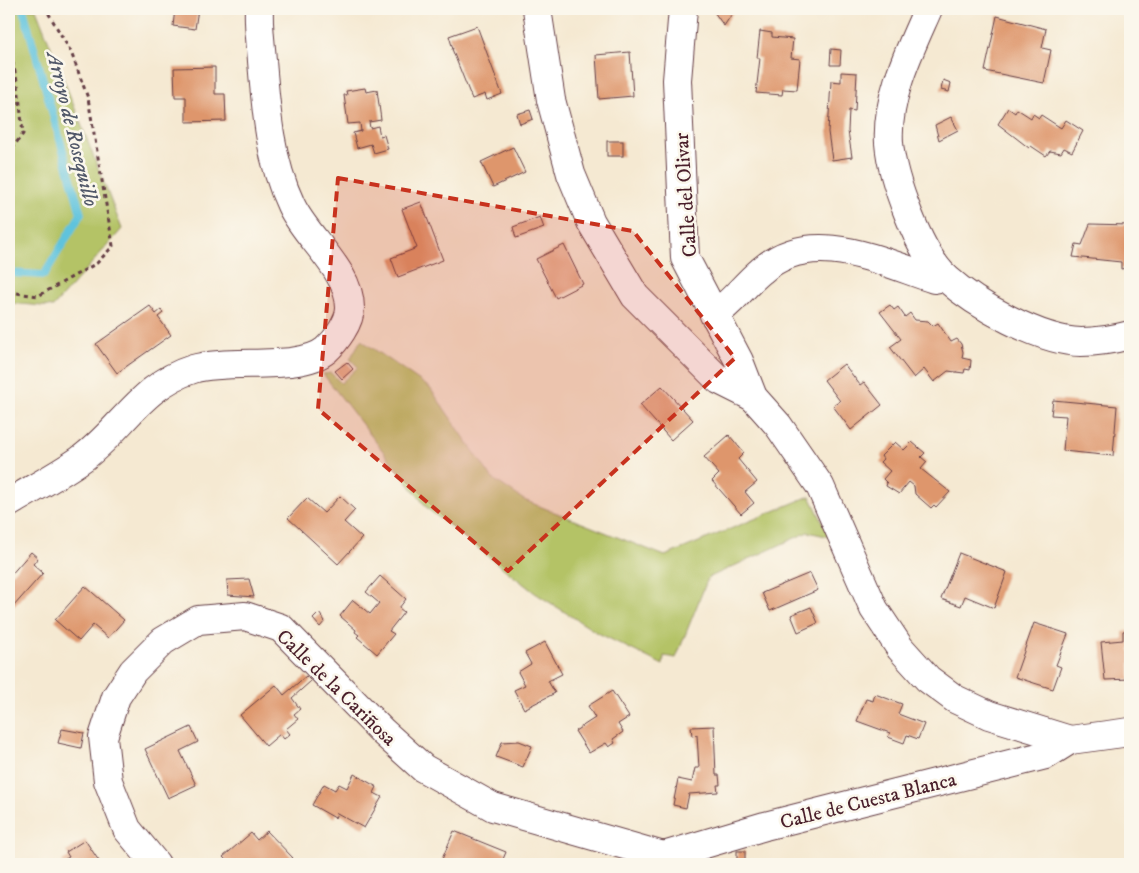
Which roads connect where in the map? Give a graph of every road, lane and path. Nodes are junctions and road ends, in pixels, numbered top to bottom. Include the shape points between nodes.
1 (46, 9) edge
2 (259, 9) edge
3 (537, 9) edge
4 (683, 9) edge
5 (928, 9) edge
6 (9, 46) edge
7 (9, 152) edge
8 (945, 277) junction
9 (9, 292) edge
10 (714, 315) junction
11 (1130, 335) edge
12 (753, 397) junction
13 (9, 503) edge
14 (1130, 732) edge
15 (1070, 740) junction
16 (664, 856) junction
17 (156, 864) edge
18 (691, 864) edge

1 - 9 path via 71,52 88,98 113,246 97,263 38,296
2 - 13 street via 265,100 277,170 291,206 343,276 350,308 343,328 325,350 302,362 234,363 193,369 155,387 81,459
3 - 12 street via 551,100 571,174 591,222 635,296 719,380
4 - 10 street, Calle del Olivar via 677,80 685,258
5 - 8 street via 905,61 893,105 889,142 900,195 920,241
6 - 7 path via 18,85 23,134
8 - 10 street via 934,279 852,252 817,247 787,254 761,270 725,308
8 - 11 street via 997,314 1035,331 1080,342
10 - 12 street, Calle del Olivar via 739,361
12 - 15 street via 778,426 820,486 874,610 900,648 928,680 955,699 989,715
14 - 15 street
15 - 16 street, Calle de Cuesta Blanca via 1046,755 765,826
16 - 17 street, Calle de la Cariñosa via 493,808 423,768 281,628 245,616 198,620 163,641 133,671 116,696 103,737 108,782 127,829
16 - 18 street, Calle de la Cariñosa

